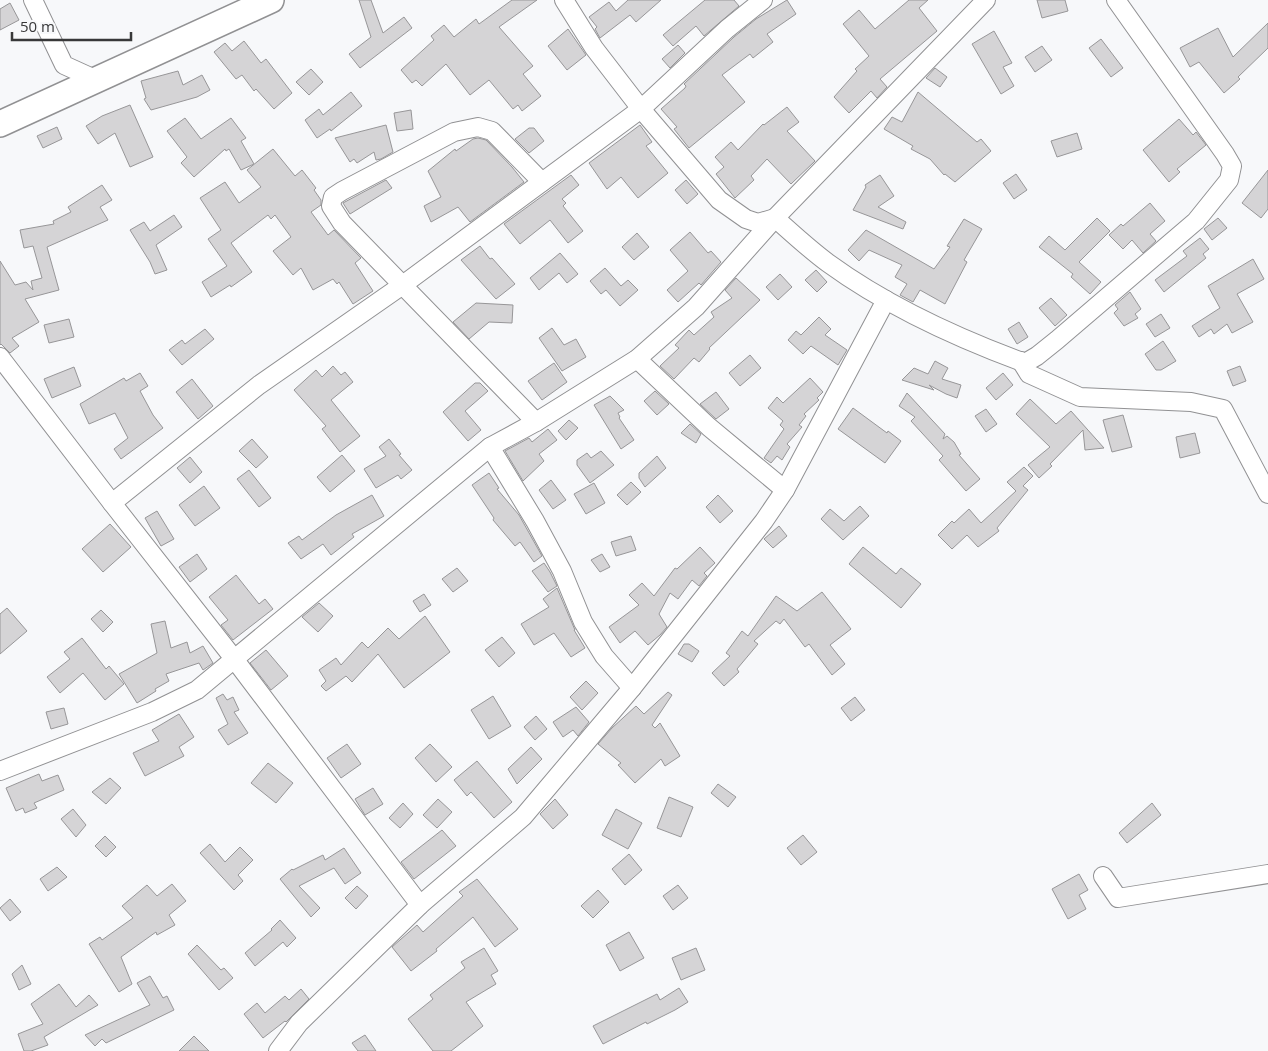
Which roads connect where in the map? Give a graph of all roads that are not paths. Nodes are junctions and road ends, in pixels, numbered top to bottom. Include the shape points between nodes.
1 (33, 0) edge
2 (271, 0) edge
3 (564, 0) edge
4 (763, 0) edge
5 (986, 0) edge
6 (1116, 0) edge
7 (97, 80) junction
8 (641, 109) junction
9 (0, 124) edge
10 (542, 182) junction
11 (775, 218) junction
12 (404, 284) junction
13 (886, 300) junction
14 (0, 357) edge
15 (637, 359) junction
16 (1021, 362) junction
17 (536, 422) junction
18 (490, 447) junction
19 (785, 490) junction
20 (1268, 494) edge
21 (112, 503) junction
22 (235, 660) junction
23 (632, 688) junction
24 (0, 771) edge
25 (1268, 874) edge
26 (1103, 876) dead end
27 (420, 905) junction
28 (278, 1051) edge

1 - 7 street via 64,65
2 - 7 street
3 - 8 street via 594,48
4 - 8 street
5 - 11 street
6 - 16 street via 1225,154 1232,166 1229,180 1196,220 1157,255 1037,356
7 - 9 street
8 - 10 street
8 - 11 street via 719,200 746,219 758,223
10 - 12 street
10 - 12 street via 492,131 478,127 454,132 342,190 333,197 331,206 342,222
11 - 13 street via 828,263
11 - 15 street via 696,308
12 - 17 street
12 - 21 street via 259,385
13 - 16 street via 945,330
13 - 19 street
14 - 21 street
15 - 17 street
15 - 19 street via 709,427
16 - 20 street via 1029,374 1080,397 1191,402 1223,409
17 - 18 street
18 - 22 street
18 - 23 street via 562,571 583,622 604,656
19 - 23 street
21 - 22 street
22 - 24 street via 197,690 152,712
22 - 27 street
23 - 27 street via 523,817
25 - 26 street via 1118,898
27 - 28 street via 299,1023

